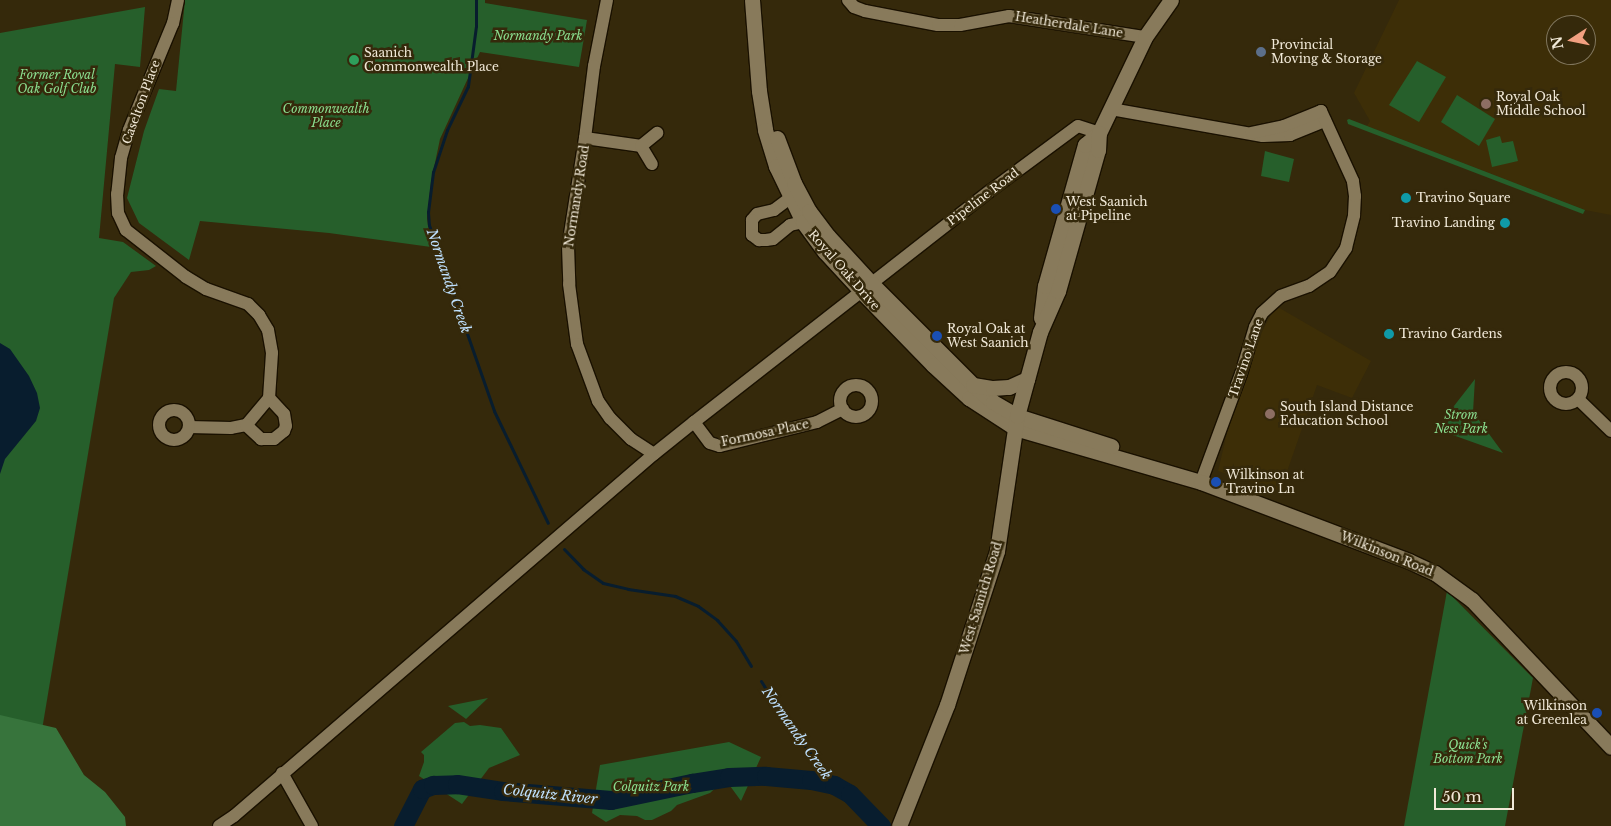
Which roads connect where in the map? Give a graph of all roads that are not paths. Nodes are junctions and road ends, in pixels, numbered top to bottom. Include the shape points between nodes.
1 (178, 0) edge
2 (607, 0) edge
3 (752, 0) edge
4 (762, 0) edge
5 (848, 0) edge
6 (1171, 0) edge
7 (1145, 37) junction
8 (1111, 109) junction
9 (657, 133) dead end
10 (1099, 133) junction
11 (585, 138) junction
12 (640, 146) junction
13 (652, 164) dead end
14 (790, 198) junction
15 (803, 222) junction
16 (867, 288) junction
17 (1027, 379) junction
18 (972, 384) junction
19 (268, 398) junction
20 (1578, 399) dead end
21 (843, 409) dead end
22 (694, 422) junction
23 (1016, 422) junction
24 (246, 425) junction
25 (189, 427) dead end
26 (1611, 431) edge
27 (654, 454) junction
28 (1200, 482) junction
29 (1611, 747) edge
30 (282, 773) junction
31 (219, 826) edge
32 (312, 826) edge
33 (900, 826) edge

1 - 19 street, Caselton Place via 174,22 129,130 121,158 118,213 126,230 186,277 206,289 248,304 259,315 268,330 272,353
2 - 11 street, Normandy Road
3 - 14 main road, Royal Oak Drive via 765,130
4 - 16 main road, Royal Oak Drive via 769,100 790,175 809,211
5 - 7 street, Heatherdale Lane via 865,12 938,25 1009,16
6 - 7 main road, West Saanich Road
7 - 8 main road, West Saanich Road
8 - 10 main road, West Saanich Road
8 - 28 street, Travino Lane via 1252,134 1323,116 1353,181 1352,231 1346,248 1330,272 1309,286 1281,296 1262,313 1219,434 1220,452
9 - 12 street
10 - 16 street, Pipeline Road via 1078,126
10 - 17 main road, West Saanich Road via 1084,147 1045,286 1040,332
11 - 12 street
11 - 27 street, Normandy Road via 568,246 577,344 598,401 631,439
12 - 13 street
14 - 15 main road, Royal Oak Drive
14 - 15 street via 774,210 757,214 752,220 752,235 759,240 773,239 790,225
15 - 16 main road, Royal Oak Drive via 825,252
16 - 18 main road, Royal Oak Drive
16 - 22 street
16 - 23 main road, Royal Oak Drive via 933,365 969,398
17 - 18 main road via 1009,387
17 - 23 main road, West Saanich Road
18 - 23 main road, Royal Oak Drive
19 - 24 street
19 - 24 street via 284,414 284,432 274,439 261,439
20 - 26 street
21 - 22 street, Formosa Place via 817,422 720,446 710,443
22 - 27 street
23 - 28 main road, Wilkinson Road
23 - 33 main road, West Saanich Road via 997,551 944,714
24 - 25 street
27 - 30 street
28 - 29 main road, Wilkinson Road via 1435,573 1472,600
30 - 31 street
30 - 32 street

